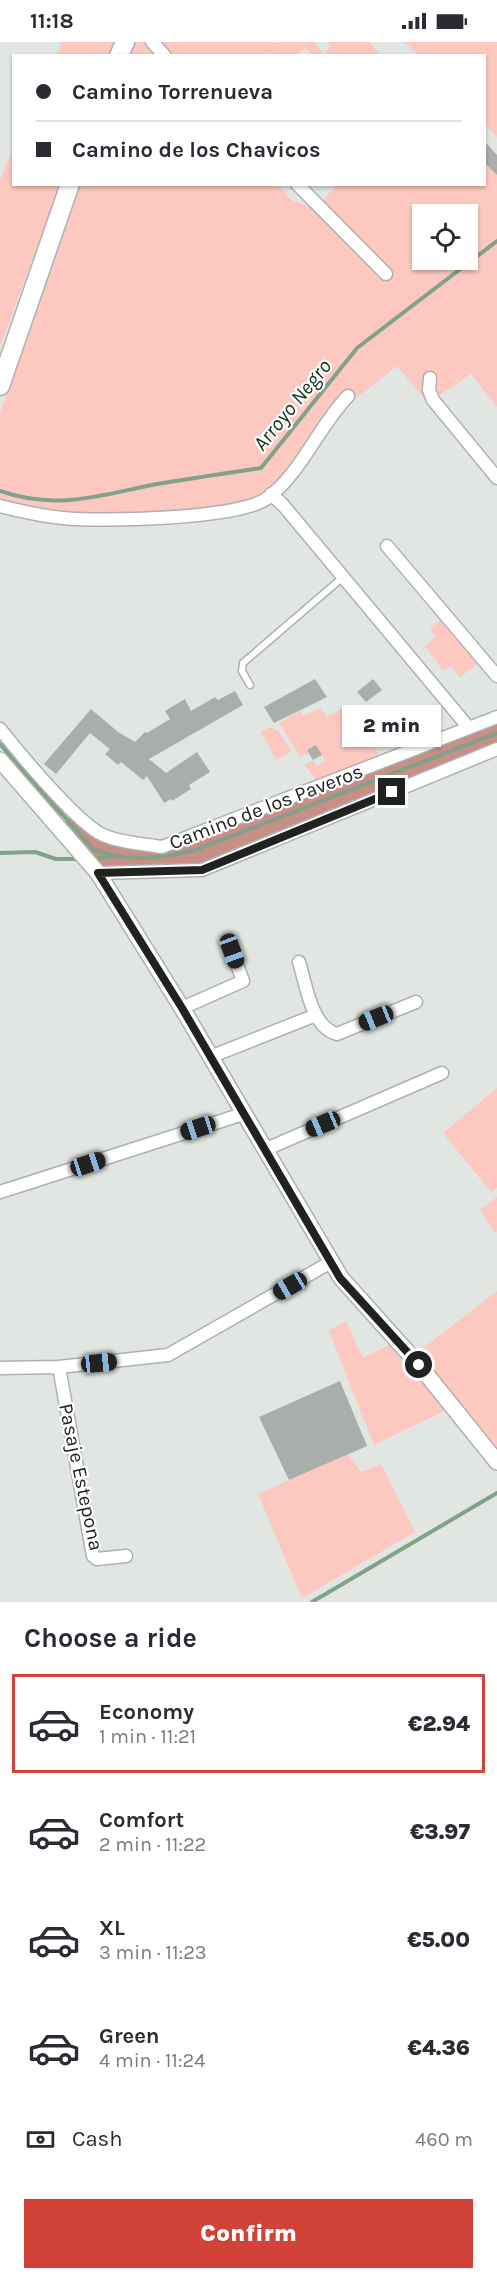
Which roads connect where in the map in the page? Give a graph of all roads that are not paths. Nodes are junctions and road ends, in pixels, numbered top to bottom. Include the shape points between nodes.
1 (152, 42) edge
2 (163, 54) edge
3 (69, 186) edge
4 (299, 186) edge
5 (386, 274) dead end
6 (430, 378) dead end
7 (0, 386) edge
8 (348, 396) dead end
9 (497, 478) edge
10 (271, 495) junction
11 (0, 506) edge
12 (387, 546) dead end
13 (342, 578) junction
14 (497, 675) edge
15 (250, 685) dead end
16 (497, 717) edge
17 (468, 728) junction
18 (0, 729) edge
19 (497, 749) edge
20 (6, 755) edge
21 (65, 818) junction
22 (98, 873) junction
23 (232, 951) dead end
24 (299, 962) dead end
25 (416, 1002) dead end
26 (182, 1008) junction
27 (316, 1015) junction
28 (210, 1058) junction
29 (442, 1073) dead end
30 (243, 1114) junction
31 (264, 1150) junction
32 (0, 1192) edge
33 (331, 1262) junction
34 (59, 1367) junction
35 (0, 1368) edge
36 (497, 1462) edge
37 (126, 1556) dead end

1 - 2 street
3 - 7 main road
4 - 5 street
6 - 9 street via 433,400
8 - 10 street
10 - 11 street via 228,510 153,517 63,519
10 - 13 street
12 - 14 street
13 - 15 lane via 243,663 242,671
13 - 17 street
16 - 17 street, Camino de los Paveros
17 - 21 street, Camino de los Paveros via 167,847 102,835
18 - 20 street, Camino de los Paveros
19 - 22 street via 202,870
20 - 21 street
20 - 21 street, Camino de los Paveros
21 - 22 street
22 - 26 street
23 - 26 street via 243,981
24 - 27 street
25 - 27 street via 337,1034 327,1030
26 - 28 street
27 - 28 street
28 - 30 street
29 - 31 street
30 - 31 street
30 - 32 street
31 - 33 street
33 - 34 street via 168,1355
33 - 36 street via 340,1278 419,1365
34 - 35 street
34 - 37 street, Pasaje Estepona via 93,1556

